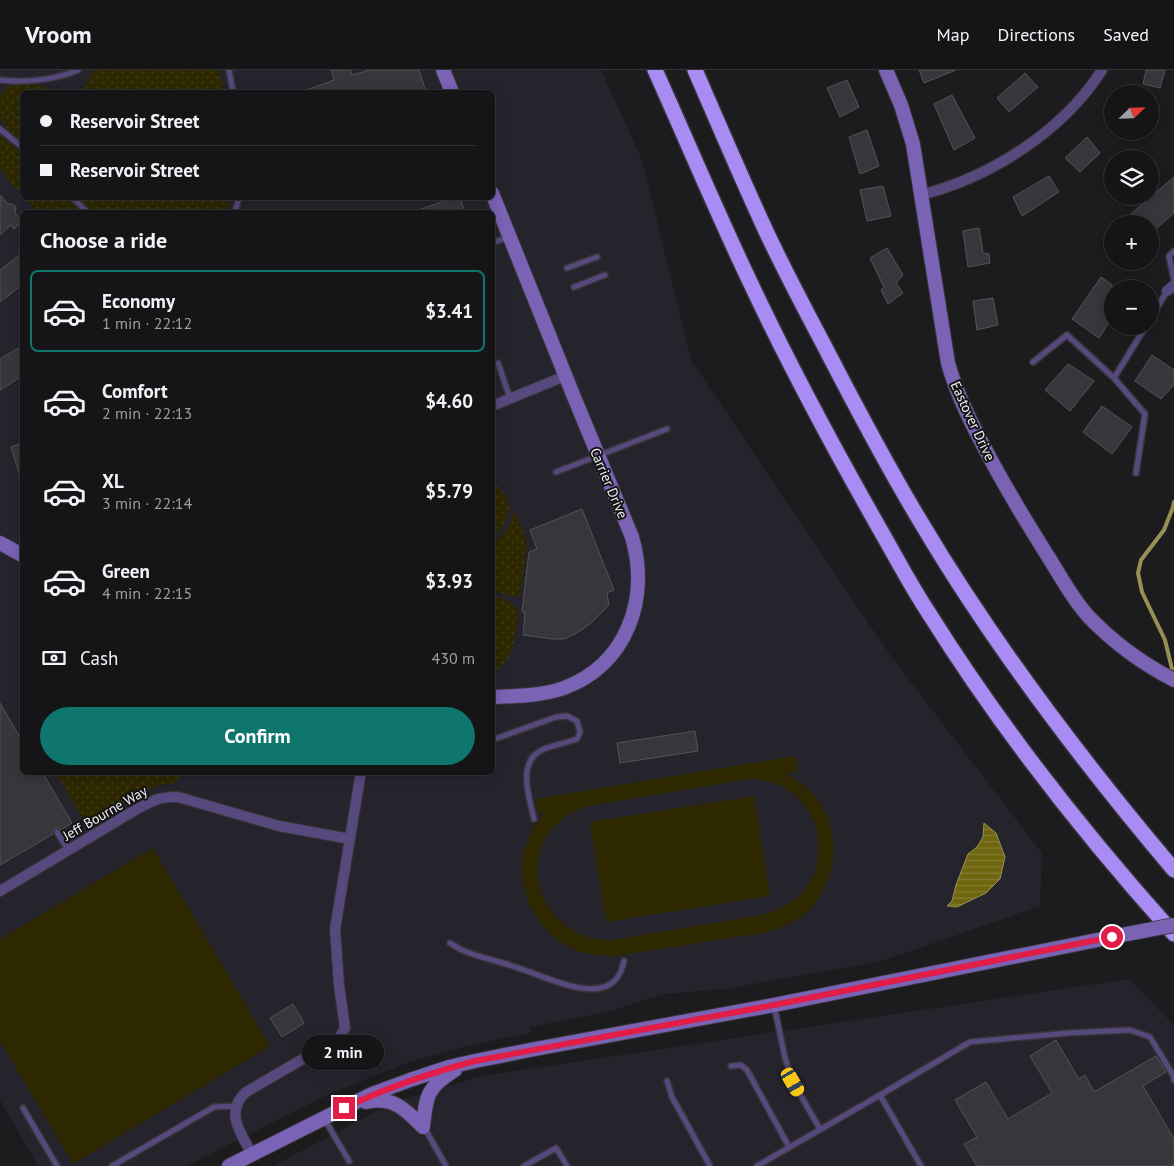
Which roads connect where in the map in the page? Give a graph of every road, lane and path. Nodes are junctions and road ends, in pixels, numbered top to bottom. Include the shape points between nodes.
1 (78, 70) edge
2 (229, 70) edge
3 (443, 70) edge
4 (656, 70) edge
5 (695, 70) edge
6 (886, 70) edge
7 (1102, 70) edge
8 (0, 80) edge
9 (233, 90) edge
10 (451, 90) edge
11 (0, 129) edge
12 (20, 145) edge
13 (921, 195) junction
14 (75, 200) edge
15 (495, 200) edge
16 (85, 210) edge
17 (510, 237) junction
18 (495, 242) edge
19 (1174, 251) edge
20 (597, 257) dead end
21 (567, 268) dead end
22 (604, 275) dead end
23 (1174, 280) edge
24 (574, 288) dead end
25 (1171, 288) edge
26 (1159, 306) edge
27 (1140, 335) edge
28 (1033, 362) dead end
29 (498, 363) dead end
30 (565, 376) junction
31 (1114, 378) junction
32 (511, 398) junction
33 (495, 405) edge
34 (667, 429) dead end
35 (598, 456) junction
36 (556, 472) dead end
37 (1136, 474) dead end
38 (0, 543) edge
39 (20, 554) edge
40 (1174, 680) edge
41 (495, 697) edge
42 (495, 739) edge
43 (361, 775) edge
44 (534, 819) dead end
45 (57, 832) dead end
46 (350, 840) junction
47 (68, 850) junction
48 (1174, 870) edge
49 (0, 891) edge
50 (1174, 925) edge
51 (1174, 934) edge
52 (450, 943) dead end
53 (624, 962) dead end
54 (774, 1005) junction
55 (468, 1062) junction
56 (731, 1066) dead end
57 (1174, 1080) edge
58 (667, 1081) dead end
59 (880, 1095) junction
60 (236, 1106) junction
61 (23, 1108) dead end
62 (344, 1108) junction
63 (324, 1118) junction
64 (423, 1127) junction
65 (820, 1129) junction
66 (789, 1147) junction
67 (255, 1160) edge
68 (349, 1161) dead end
69 (57, 1166) edge
70 (112, 1166) edge
71 (230, 1166) edge
72 (446, 1166) edge
73 (524, 1166) edge
74 (567, 1166) edge
75 (710, 1166) edge
76 (756, 1166) edge
77 (921, 1166) edge

1 - 8 lane via 56,78
2 - 9 lane
3 - 10 street
4 - 51 highway via 785,354 842,463 915,590 1014,738 1136,892
5 - 48 highway via 774,248 870,433 922,525 992,634 1043,705
6 - 13 street, Eastover Drive via 913,144
7 - 13 street via 1065,114 1025,147 974,176
11 - 12 lane
13 - 40 street, Eastover Drive via 948,363 965,410 993,465 1087,616 1132,655
14 - 16 lane
15 - 17 street, Carrier Drive
17 - 18 lane
17 - 30 street, Carrier Drive
19 - 23 lane via 1169,256
20 - 21 lane
22 - 24 lane
25 - 26 lane
27 - 31 lane
28 - 31 lane via 1067,335
29 - 32 lane
30 - 32 street
30 - 35 street, Carrier Drive
31 - 37 lane via 1145,414
32 - 33 street
34 - 35 lane
35 - 36 lane
35 - 41 street, Carrier Drive via 637,555 638,591 630,623 609,657 574,683 538,694
38 - 39 street
42 - 44 lane via 556,716 567,716 577,721 580,732 577,739 542,750 532,757 527,768 526,785
43 - 46 street
45 - 47 lane
46 - 47 street, Jeff Bourne Way via 279,826 168,796 151,802
46 - 60 street via 334,929 344,1028 340,1038 246,1092
47 - 49 street, Jeff Bourne Way
50 - 54 street, bridge
52 - 53 lane via 465,952 579,988 600,988 617,980
54 - 55 street
54 - 65 lane via 793,1082
55 - 62 street via 372,1094
55 - 64 street via 431,1089
56 - 66 lane via 741,1065 746,1070
57 - 59 lane via 1150,1037 1130,1030 1068,1033 970,1042
58 - 75 lane via 676,1107
59 - 65 lane
59 - 77 lane
60 - 67 street via 236,1123
60 - 70 lane via 214,1107
61 - 69 lane
62 - 63 street
62 - 64 street via 376,1100 387,1101 405,1109
63 - 67 street
63 - 68 lane
64 - 72 lane
65 - 66 lane
66 - 76 lane
67 - 71 street
73 - 74 lane via 556,1148

